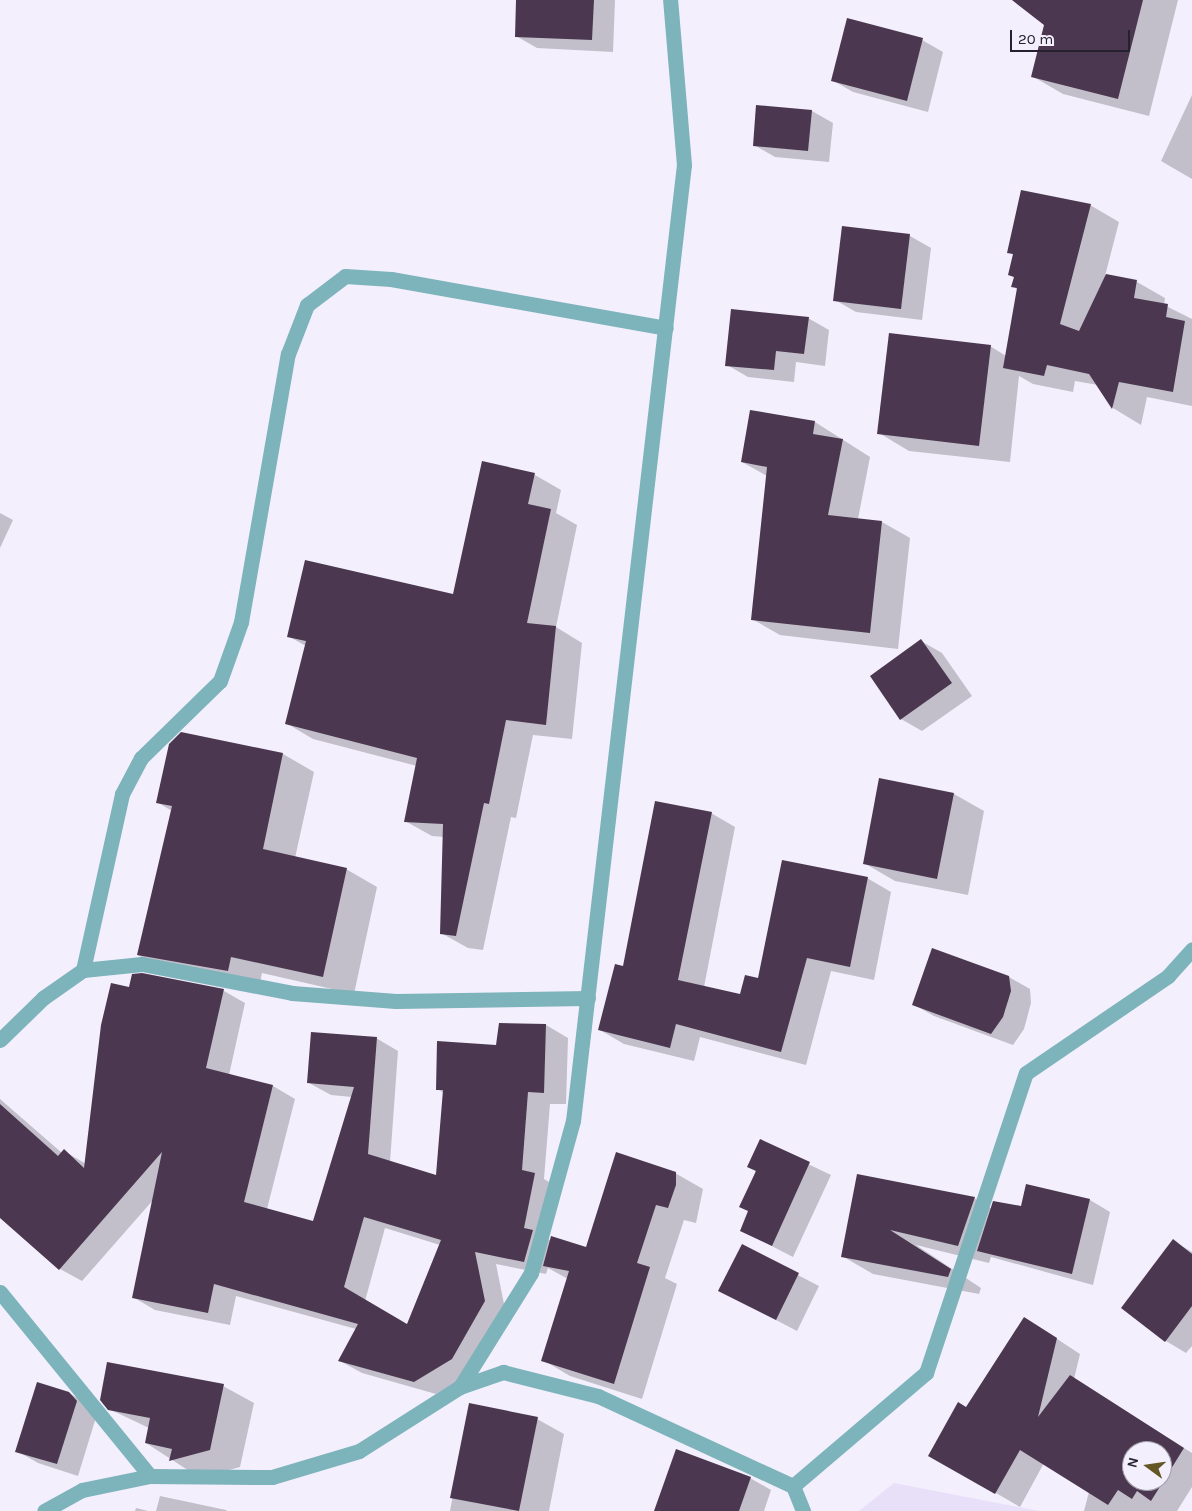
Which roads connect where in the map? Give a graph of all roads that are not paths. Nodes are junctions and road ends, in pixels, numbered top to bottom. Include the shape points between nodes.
1 (670, 0) edge
2 (666, 328) junction
3 (1192, 949) edge
4 (83, 970) junction
5 (588, 998) junction
6 (0, 1040) edge
7 (0, 1292) edge
8 (460, 1387) junction
9 (150, 1476) junction
10 (793, 1486) junction
11 (44, 1511) edge
12 (803, 1511) edge

1 - 2 street via 684,165
2 - 4 street via 391,279 363,277 345,276 306,305 288,354 241,622 220,681 141,758 122,794
2 - 5 street
3 - 10 street via 1168,976 1026,1073 926,1373
4 - 5 street via 142,964 292,993 396,1001
4 - 6 street via 43,998
5 - 8 street via 574,1121 531,1273
7 - 9 street
8 - 9 street via 359,1451 272,1477
8 - 10 street via 502,1372 598,1396
9 - 11 street via 82,1490
10 - 12 street

